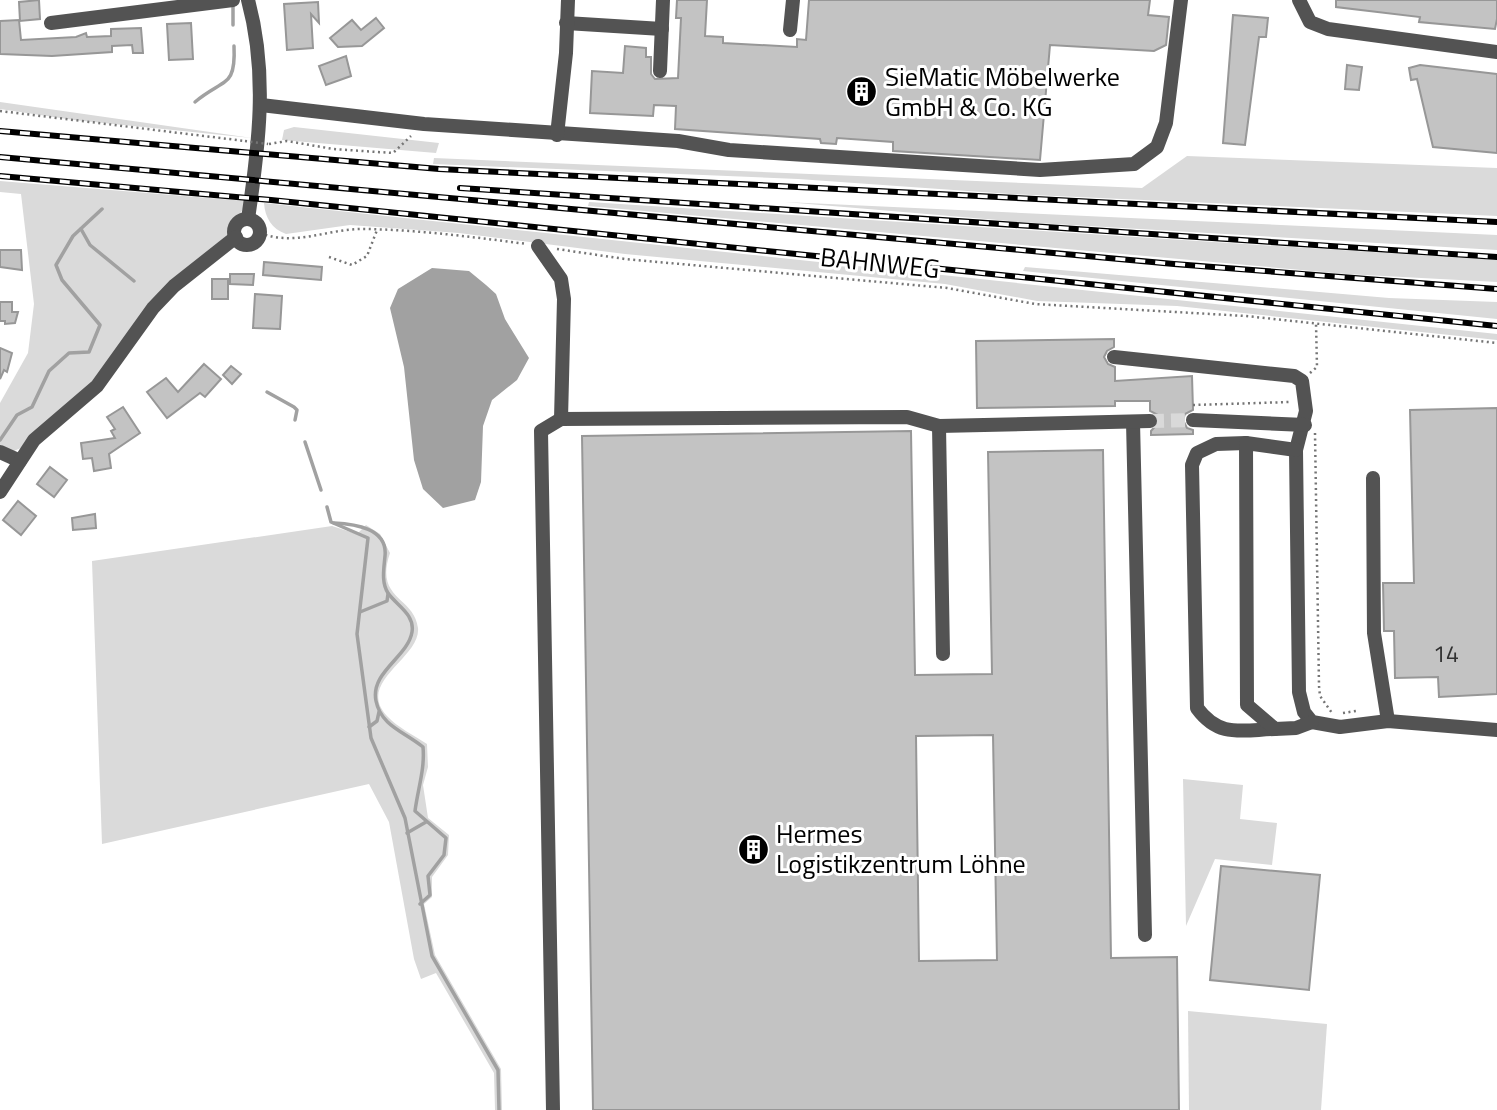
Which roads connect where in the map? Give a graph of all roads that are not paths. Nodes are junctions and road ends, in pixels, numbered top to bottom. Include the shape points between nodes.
1 (233, 0) edge
2 (248, 0) edge
3 (568, 0) edge
4 (663, 0) edge
5 (793, 0) edge
6 (1181, 0) edge
7 (1299, 0) edge
8 (51, 23) dead end
9 (566, 23) junction
10 (662, 29) junction
11 (790, 30) dead end
12 (1497, 52) edge
13 (660, 71) dead end
14 (261, 104) junction
15 (557, 135) junction
16 (248, 219) junction
17 (236, 237) junction
18 (538, 246) road end
19 (1114, 358) dead end
20 (561, 419) junction
21 (1193, 420) tunnel mouth
22 (1150, 421) tunnel mouth
23 (1133, 422) junction
24 (939, 426) junction
25 (1310, 427) junction
26 (1247, 443) junction
27 (1296, 450) junction
28 (0, 452) edge
29 (20, 461) junction
30 (1373, 478) dead end
31 (0, 492) edge
32 (943, 654) dead end
33 (1388, 721) junction
34 (1312, 722) junction
35 (1275, 729) junction
36 (1497, 730) edge
37 (1145, 935) dead end
38 (554, 1110) edge

1 - 8 street
2 - 14 street via 256,34
3 - 9 street
4 - 10 street
5 - 11 street
6 - 15 street via 1166,123 1157,147 1134,164 1040,170
7 - 12 street via 1310,22 1328,29
9 - 10 street
9 - 15 street
10 - 13 street
14 - 15 street
14 - 16 street
16 - 17 street via 238,223
16 - 17 street via 256,222 260,233 252,244 243,244
17 - 29 street via 153,307 97,386 49,425
18 - 20 street via 561,279 564,299
19 - 25 street via 1294,376 1303,381
20 - 24 street via 907,417
20 - 38 street via 541,432 540,442
21 - 25 street
22 - 23 street
23 - 24 street
23 - 37 street
24 - 32 street
25 - 27 street
26 - 27 street
26 - 35 street via 1247,705
26 - 35 street via 1216,444 1197,453 1192,465 1197,708 1209,724 1225,730
27 - 34 street via 1299,692
28 - 29 street
29 - 31 street
30 - 33 street via 1374,633
33 - 34 street via 1348,726
33 - 36 street
34 - 35 street

